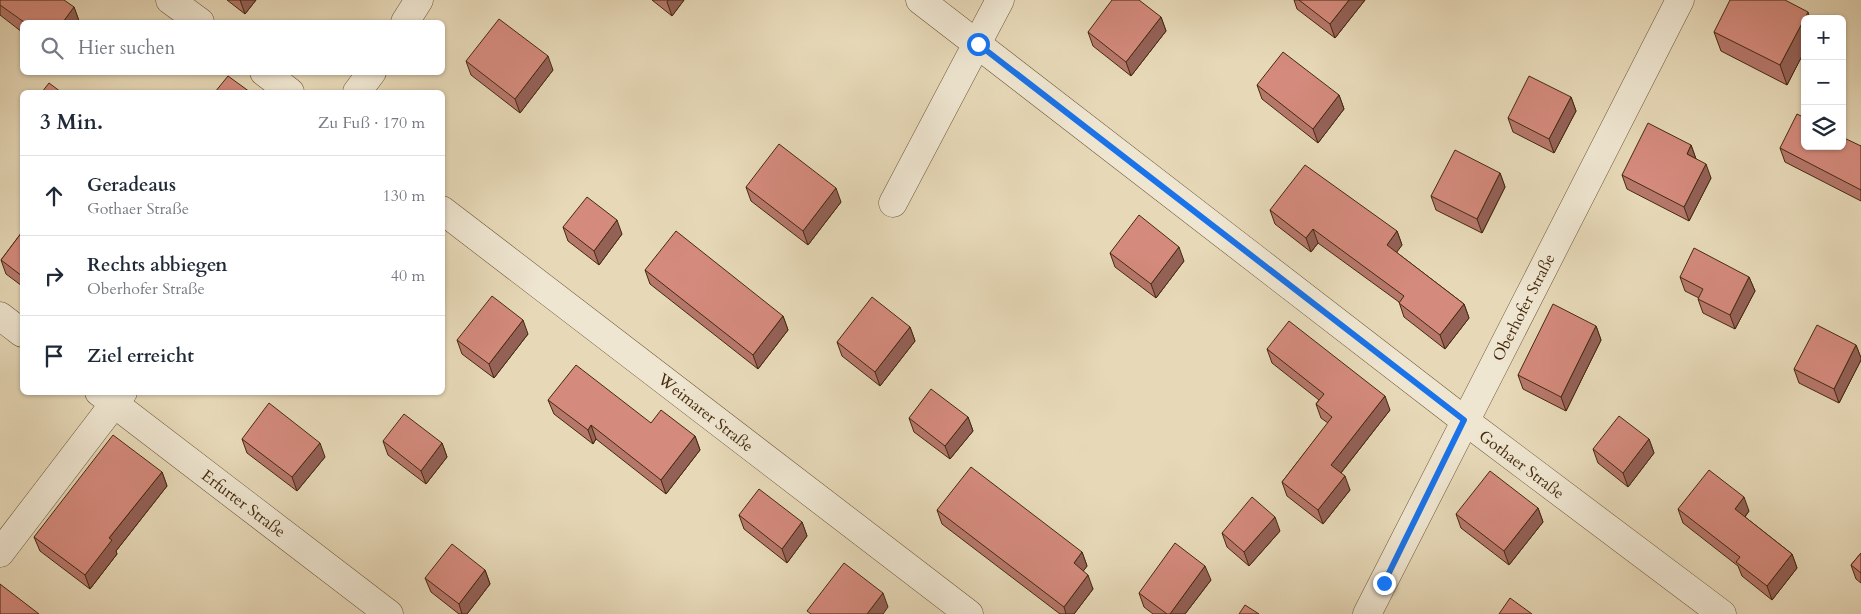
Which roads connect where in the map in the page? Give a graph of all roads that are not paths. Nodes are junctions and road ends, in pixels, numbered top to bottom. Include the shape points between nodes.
1 (170, 0) edge
2 (418, 0) edge
3 (920, 0) edge
4 (1000, 0) edge
5 (1680, 0) edge
6 (197, 20) edge
7 (405, 20) edge
8 (978, 44) junction
9 (268, 75) edge
10 (370, 75) edge
11 (287, 90) edge
12 (359, 90) edge
13 (893, 203) dead end
14 (445, 212) edge
15 (0, 316) edge
16 (20, 331) edge
17 (112, 396) edge
18 (1464, 420) junction
19 (0, 553) edge
20 (389, 614) edge
21 (969, 614) edge
22 (1367, 614) edge
23 (1722, 614) edge

1 - 6 street
2 - 7 street
3 - 8 street, Gothaer Straße
4 - 8 street
5 - 18 street, Oberhofer Straße
8 - 13 street
8 - 18 street, Gothaer Straße
9 - 11 street
10 - 12 street
14 - 21 street, Weimarer Straße
15 - 16 street
17 - 19 street
17 - 20 street, Erfurter Straße
18 - 22 street, Oberhofer Straße
18 - 23 street, Gothaer Straße

